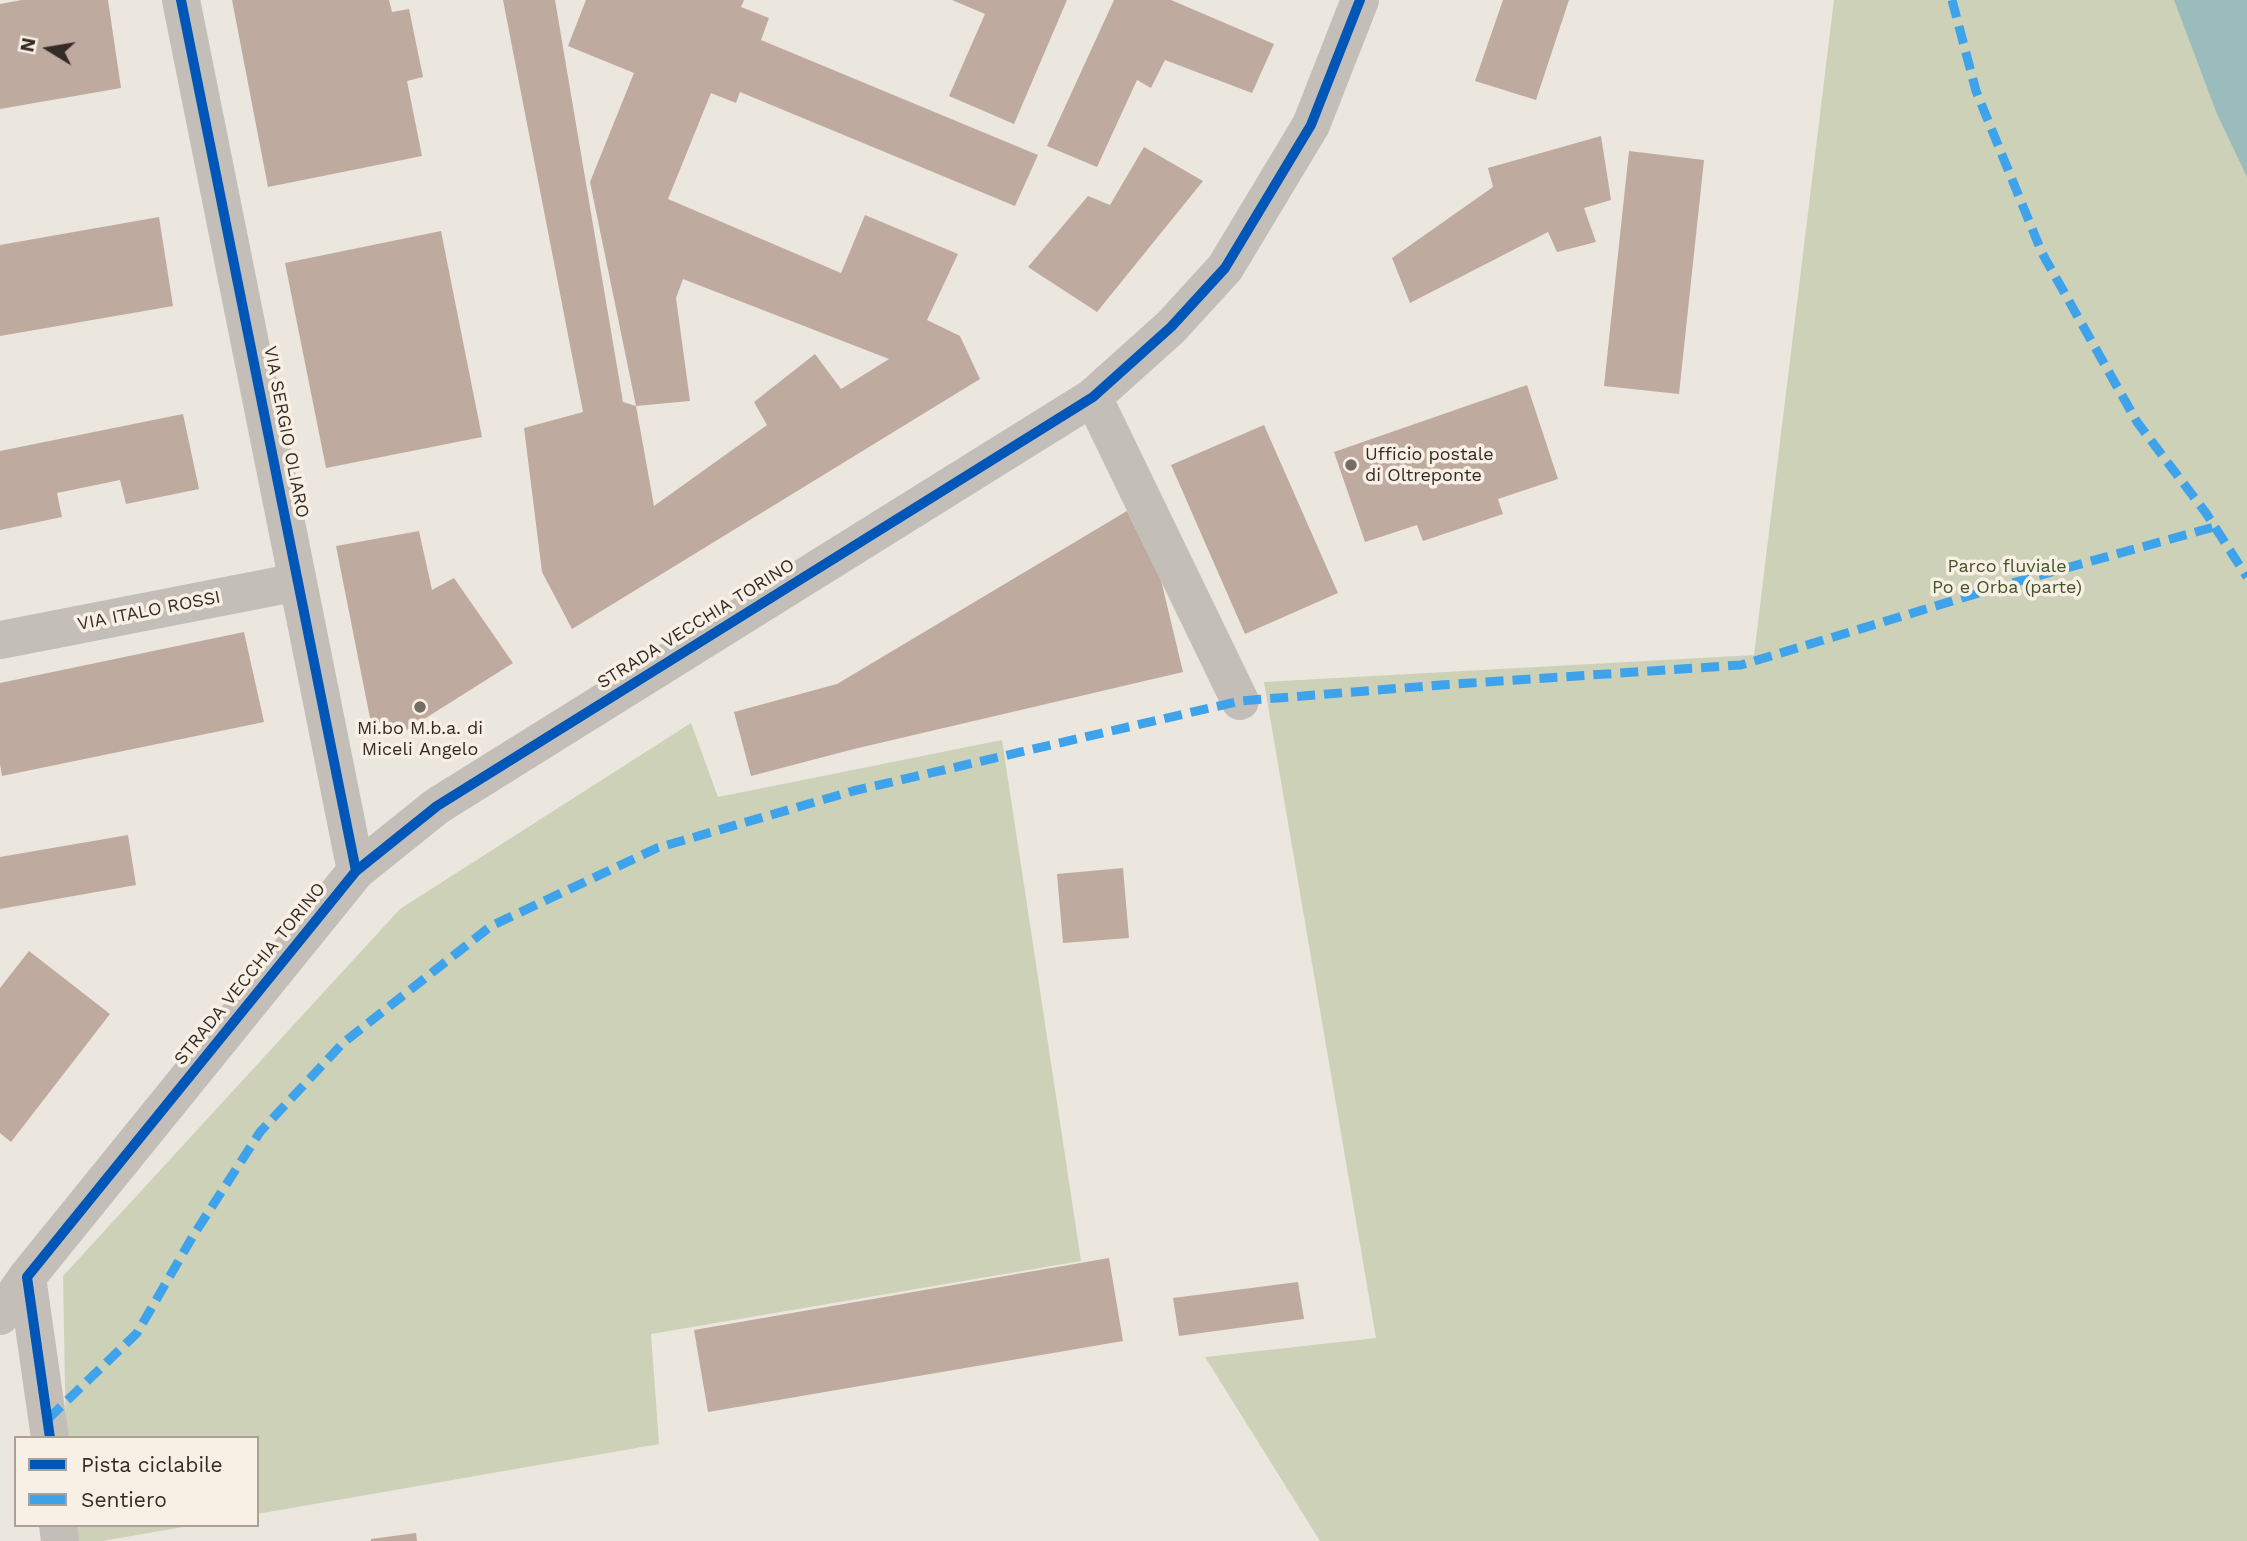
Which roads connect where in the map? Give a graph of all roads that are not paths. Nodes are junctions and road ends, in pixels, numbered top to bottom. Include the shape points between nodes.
1 (181, 0) edge
2 (1360, 0) edge
3 (1093, 397) junction
4 (298, 582) junction
5 (0, 640) edge
6 (1240, 701) dead end
7 (356, 872) junction
8 (27, 1277) junction
9 (0, 1317) edge
10 (50, 1436) edge

1 - 4 street, VIA SERGIO OLIARO
2 - 3 street, STRADA VECCHIA TORINO via 1311,125 1225,268 1171,327
3 - 6 street
3 - 7 street, STRADA VECCHIA TORINO via 436,806
4 - 5 street, VIA ITALO ROSSI
4 - 7 street, VIA SERGIO OLIARO
7 - 8 street, STRADA VECCHIA TORINO
8 - 9 street, STRADA VECCHIA TORINO
8 - 10 street

